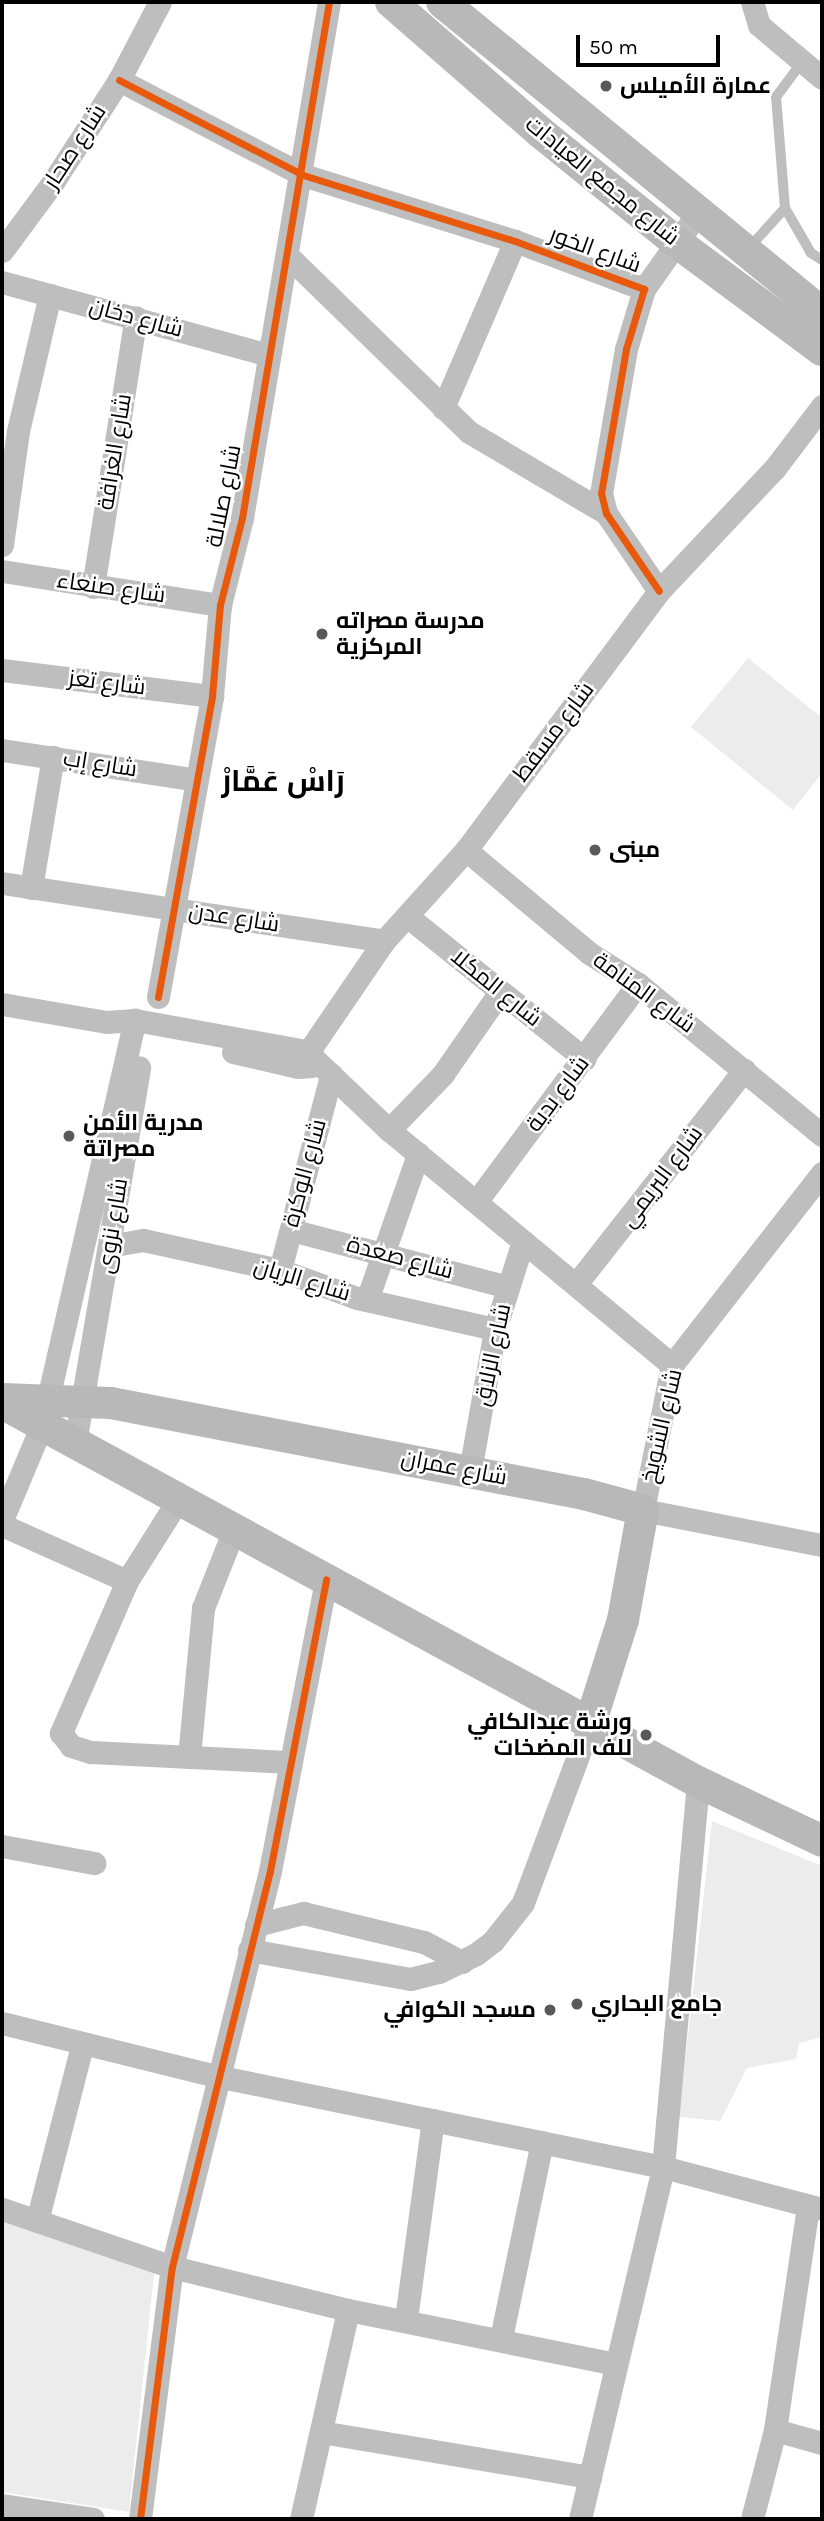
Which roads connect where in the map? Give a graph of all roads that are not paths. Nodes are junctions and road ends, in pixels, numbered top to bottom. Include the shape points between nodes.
1 (160, 2) edge
2 (329, 2) edge
3 (391, 2) edge
4 (442, 2) edge
5 (751, 4) edge
6 (802, 62) junction
7 (822, 78) edge
8 (119, 80) junction
9 (303, 175) junction
10 (785, 208) junction
11 (699, 211) junction
12 (515, 241) junction
13 (675, 241) junction
14 (2, 251) edge
15 (747, 251) junction
16 (288, 256) junction
17 (822, 260) edge
18 (2, 282) edge
19 (644, 289) junction
20 (50, 295) junction
21 (822, 313) edge
22 (136, 317) junction
23 (822, 350) edge
24 (269, 355) junction
25 (822, 406) edge
26 (443, 408) junction
27 (606, 513) junction
28 (2, 545) edge
29 (2, 571) edge
30 (93, 587) junction
31 (659, 591) junction
32 (220, 605) junction
33 (2, 670) edge
34 (212, 696) junction
35 (2, 750) edge
36 (53, 757) junction
37 (197, 780) junction
38 (466, 850) junction
39 (2, 883) edge
40 (32, 888) junction
41 (171, 908) junction
42 (407, 916) junction
43 (384, 941) junction
44 (638, 984) junction
45 (500, 992) junction
46 (2, 1004) edge
47 (145, 1029) junction
48 (585, 1059) junction
49 (313, 1065) junction
50 (744, 1070) junction
51 (389, 1130) junction
52 (822, 1135) edge
53 (418, 1154) junction
54 (822, 1173) edge
55 (476, 1202) junction
56 (291, 1230) junction
57 (523, 1241) junction
58 (109, 1246) junction
59 (382, 1253) junction
60 (280, 1270) junction
61 (576, 1283) junction
62 (508, 1287) junction
63 (367, 1300) junction
64 (495, 1329) junction
65 (672, 1365) junction
66 (2, 1401) edge
67 (84, 1401) junction
68 (45, 1412) junction
69 (75, 1443) junction
70 (470, 1471) junction
71 (178, 1500) junction
72 (643, 1510) junction
73 (2, 1521) edge
74 (234, 1527) junction
75 (822, 1545) edge
76 (326, 1579) junction
77 (127, 1581) junction
78 (591, 1721) junction
79 (189, 1756) junction
80 (291, 1762) junction
81 (698, 1782) junction
82 (822, 1841) edge
83 (2, 1846) edge
84 (94, 1863) dead end
85 (256, 1925) junction
86 (249, 1950) junction
87 (462, 1962) junction
88 (2, 2024) edge
89 (82, 2046) junction
90 (216, 2076) junction
91 (433, 2120) junction
92 (542, 2142) junction
93 (663, 2167) junction
94 (815, 2207) edge
95 (2, 2209) edge
96 (37, 2221) junction
97 (172, 2267) junction
98 (348, 2311) junction
99 (406, 2319) junction
100 (501, 2338) junction
101 (616, 2364) junction
102 (775, 2430) junction
103 (321, 2432) junction
104 (822, 2443) edge
105 (590, 2477) junction
106 (2, 2505) edge
107 (93, 2519) edge
108 (140, 2519) edge
109 (301, 2519) edge
110 (580, 2519) edge
111 (752, 2519) edge

1 - 8 street, شارع صحار
2 - 9 street, شارع صلالة
3 - 13 main road, شارع مجمع العيادات via 540,132
4 - 11 main road, شارع مجمع العيادات
5 - 6 street via 759,25
6 - 7 street
6 - 10 lane via 776,97
8 - 9 street, شارع الخور
8 - 14 street, شارع صحار
9 - 12 street, شارع الخور
9 - 16 street, شارع صلالة
10 - 15 lane
10 - 17 lane via 811,253
11 - 13 street, شارع الخور
11 - 15 main road, شارع مجمع العيادات
12 - 19 street, شارع الخور
12 - 26 street
13 - 19 street, شارع الخور
13 - 23 main road, شارع مجمع العيادات
15 - 21 main road, شارع مجمع العيادات
16 - 24 street, شارع صلالة
16 - 26 street
18 - 20 street, شارع دخان
19 - 27 street, شارع الخور via 626,349 603,466
20 - 22 street, شارع دخان
20 - 28 street via 18,430
22 - 24 street, شارع دخان
22 - 30 street, شارع الغرافة
24 - 32 street, شارع صلالة via 242,518
25 - 31 street, شارع مسقط via 775,468
26 - 27 street via 469,432
27 - 31 street
29 - 30 street, شارع صنعاء
30 - 32 street, شارع صنعاء
31 - 38 street, شارع مسقط
32 - 34 street, شارع صلالة
33 - 34 street, شارع تعز
34 - 37 street, شارع صلالة
35 - 36 street, شارع إب
36 - 37 street, شارع إب
36 - 40 street
37 - 41 street, شارع صلالة
38 - 42 street, شارع مسقط
38 - 44 street, شارع المنامة via 589,953
39 - 40 street, شارع عدن
40 - 41 street, شارع عدن
41 - 43 street, شارع عدن
41 - 47 street, شارع صلالة via 170,948
42 - 43 street, شارع مسقط
42 - 45 street, شارع المكلا
43 - 49 street, شارع مسقط
44 - 48 street, شارع بدية
44 - 50 street, شارع المنامة
45 - 48 street, شارع المكلا
45 - 51 street via 443,1074
46 - 47 street
47 - 49 street
47 - 58 street, شارع نزوى
47 - 68 street, شارع نزوى
48 - 55 street, شارع بدية
49 - 51 street
49 - 56 street, شارع الوكرة
50 - 52 street, شارع المنامة
50 - 61 street, شارع البريمي
51 - 53 street
53 - 55 street
53 - 59 street
54 - 65 street, شارع الشويخ
55 - 57 street
56 - 59 street, شارع صعدة
56 - 60 street, شارع الوكرة
57 - 61 street
57 - 62 street, شارع الزلاق
58 - 60 street, شارع الريان via 143,1240
58 - 67 street, شارع نزوى
59 - 62 street, شارع صعدة
59 - 63 street
60 - 63 street, شارع الريان
61 - 65 street
62 - 64 street, شارع الزلاق
63 - 64 street, شارع الريان
64 - 70 street, شارع الزلاق
65 - 72 street, شارع الشويخ
66 - 68 main road, شارع عمران
67 - 68 main road, شارع عمران
67 - 69 street, شارع نزوى
67 - 70 main road, شارع عمران
68 - 69 main road
68 - 73 street, شارع نزوى
69 - 71 main road
70 - 72 main road, شارع عمران
71 - 74 main road
71 - 77 street
72 - 75 street, شارع عمران
72 - 78 main road, شارع الشويخ via 623,1620
73 - 77 street
74 - 76 main road
74 - 79 street via 203,1608
76 - 78 main road
76 - 80 street
77 - 79 street via 61,1733 71,1746 91,1752
78 - 81 main road
78 - 87 street via 523,1903 493,1941
79 - 80 street
80 - 85 street
81 - 82 main road
81 - 93 street
83 - 84 street
85 - 86 street
85 - 87 street via 303,1913 424,1942
86 - 87 street via 410,1979
86 - 90 street
88 - 89 street
89 - 90 street
89 - 96 street
90 - 91 street
90 - 97 street
91 - 92 street
91 - 99 street
92 - 93 street
92 - 100 street
93 - 94 street
93 - 101 street
94 - 102 street
95 - 96 street
96 - 97 street
97 - 98 street
97 - 108 street
98 - 99 street
98 - 103 street
99 - 100 street
100 - 101 street
101 - 105 street
102 - 104 street
102 - 111 street
103 - 105 street
103 - 109 street
105 - 110 street
106 - 107 street

